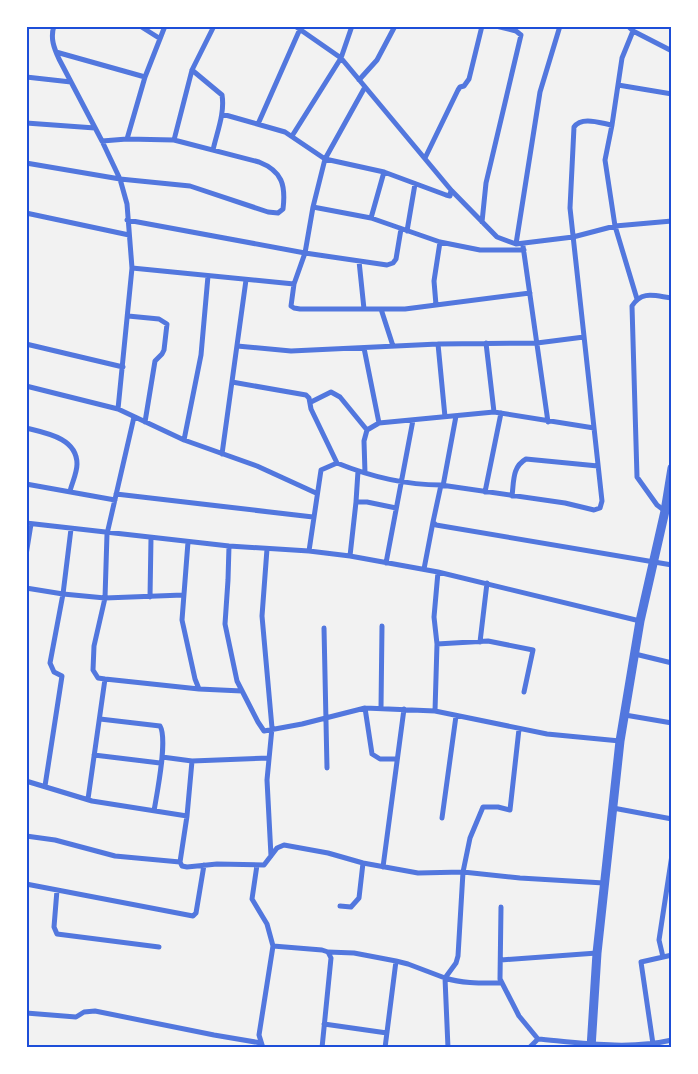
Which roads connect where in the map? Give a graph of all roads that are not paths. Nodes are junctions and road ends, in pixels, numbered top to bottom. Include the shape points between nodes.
1 (54, 26) edge
2 (140, 26) edge
3 (165, 26) edge
4 (214, 26) edge
5 (352, 26) edge
6 (395, 26) edge
7 (482, 26) edge
8 (496, 26) edge
9 (560, 26) edge
10 (628, 26) edge
11 (298, 28) edge
12 (633, 31) junction
13 (159, 38) junction
14 (672, 51) edge
15 (56, 52) junction
16 (341, 58) junction
17 (192, 70) junction
18 (26, 77) edge
19 (145, 77) junction
20 (359, 80) junction
21 (71, 82) junction
22 (618, 85) junction
23 (365, 87) junction
24 (672, 94) edge
25 (222, 114) junction
26 (26, 123) edge
27 (258, 124) junction
28 (612, 125) junction
29 (95, 128) junction
30 (292, 136) junction
31 (127, 139) junction
32 (174, 140) junction
33 (102, 141) junction
34 (213, 150) junction
35 (425, 158) junction
36 (325, 159) junction
37 (26, 163) edge
38 (384, 172) junction
39 (120, 179) junction
40 (415, 184) junction
41 (451, 190) junction
42 (313, 207) junction
43 (26, 213) edge
44 (370, 218) junction
45 (128, 220) junction
46 (672, 221) edge
47 (482, 222) junction
48 (615, 226) junction
49 (404, 230) junction
50 (129, 235) junction
51 (573, 237) junction
52 (440, 242) junction
53 (523, 243) junction
54 (516, 244) junction
55 (524, 250) junction
56 (305, 252) junction
57 (359, 262) junction
58 (132, 268) junction
59 (208, 276) junction
60 (246, 280) junction
61 (294, 284) junction
62 (530, 293) junction
63 (672, 298) edge
64 (637, 299) junction
65 (436, 305) junction
66 (364, 309) junction
67 (381, 309) junction
68 (128, 316) junction
69 (584, 338) junction
70 (486, 343) junction
71 (537, 343) junction
72 (26, 344) edge
73 (438, 344) junction
74 (237, 346) junction
75 (393, 346) junction
76 (364, 348) junction
77 (123, 368) junction
78 (232, 382) junction
79 (26, 386) edge
80 (311, 402) junction
81 (118, 409) junction
82 (494, 412) junction
83 (501, 413) junction
84 (134, 416) junction
85 (456, 416) junction
86 (445, 417) junction
87 (413, 420) junction
88 (145, 422) junction
89 (548, 422) junction
90 (379, 424) junction
91 (26, 428) edge
92 (594, 428) junction
93 (368, 430) junction
94 (184, 440) junction
95 (222, 454) junction
96 (337, 463) junction
97 (598, 466) junction
98 (672, 468) edge
99 (358, 471) junction
100 (365, 472) junction
101 (402, 481) junction
102 (26, 484) edge
103 (442, 485) junction
104 (70, 491) junction
105 (485, 492) junction
106 (316, 493) junction
107 (116, 494) junction
108 (512, 496) junction
109 (115, 500) junction
110 (356, 502) junction
111 (396, 508) junction
112 (668, 511) edge
113 (313, 517) junction
114 (433, 522) junction
115 (29, 524) edge
116 (71, 529) junction
117 (107, 534) junction
118 (151, 538) junction
119 (188, 542) junction
120 (229, 546) junction
121 (267, 549) junction
122 (309, 551) junction
123 (26, 555) edge
124 (350, 556) junction
125 (386, 563) junction
126 (653, 563) junction
127 (672, 565) edge
128 (424, 569) junction
129 (438, 572) junction
130 (487, 583) junction
131 (26, 588) edge
132 (63, 594) junction
133 (183, 595) junction
134 (150, 597) junction
135 (105, 598) junction
136 (640, 621) junction
137 (382, 626) dead end
138 (324, 628) dead end
139 (480, 642) junction
140 (437, 644) junction
141 (635, 654) junction
142 (672, 663) edge
143 (105, 679) junction
144 (199, 689) junction
145 (242, 691) junction
146 (524, 692) dead end
147 (365, 708) junction
148 (381, 708) junction
149 (404, 709) junction
150 (435, 711) junction
151 (625, 715) junction
152 (456, 716) junction
153 (326, 718) junction
154 (100, 719) junction
155 (672, 723) edge
156 (272, 728) junction
157 (518, 729) junction
158 (620, 741) junction
159 (94, 755) junction
160 (269, 758) junction
161 (397, 759) junction
162 (161, 760) junction
163 (192, 761) junction
164 (327, 768) dead end
165 (26, 781) edge
166 (45, 786) junction
167 (88, 800) junction
168 (613, 808) junction
169 (154, 811) junction
170 (187, 816) junction
171 (442, 818) dead end
172 (672, 819) edge
173 (26, 836) edge
174 (672, 855) edge
175 (271, 856) junction
176 (180, 862) junction
177 (363, 863) junction
178 (204, 865) junction
179 (257, 865) junction
180 (383, 867) junction
181 (463, 872) junction
182 (604, 883) junction
183 (26, 884) edge
184 (57, 890) junction
185 (340, 906) dead end
186 (501, 907) dead end
187 (273, 946) junction
188 (159, 948) dead end
189 (328, 952) junction
190 (597, 953) junction
191 (672, 955) edge
192 (662, 957) junction
193 (501, 960) junction
194 (396, 961) junction
195 (446, 978) junction
196 (502, 984) junction
197 (26, 1013) edge
198 (324, 1024) junction
199 (387, 1033) junction
200 (538, 1039) junction
201 (672, 1040) edge
202 (262, 1045) edge
203 (655, 1045) edge
204 (591, 1046) edge
205 (322, 1048) edge
206 (385, 1048) edge
207 (448, 1048) edge
208 (529, 1048) edge

1 - 15 street via 52,33
2 - 13 street
3 - 13 street
4 - 17 street
5 - 16 street
6 - 20 street via 377,60
7 - 35 street via 469,79 460,86
8 - 47 street via 521,35 486,183
9 - 54 street via 540,92
10 - 12 street
11 - 16 street
11 - 27 street
12 - 14 street
12 - 22 street via 622,58
13 - 19 street
15 - 19 street
15 - 21 street
16 - 20 street
16 - 30 street
17 - 25 street via 222,95
17 - 32 street
18 - 21 street
19 - 31 street
20 - 23 street
21 - 29 street
22 - 24 street
22 - 28 street
23 - 35 street
23 - 36 street
25 - 27 street
25 - 34 street
26 - 29 street
27 - 30 street
28 - 48 street via 605,160
28 - 51 street via 583,120 574,127 570,208
29 - 33 street
30 - 36 street
31 - 32 street
31 - 33 street
32 - 34 street
33 - 39 street
34 - 39 street via 268,165 280,174 285,194 283,209 278,214 190,186
35 - 41 street
36 - 38 street
36 - 42 street
37 - 39 street
38 - 40 street
38 - 44 street
39 - 45 street
40 - 41 street via 450,196
40 - 49 street
41 - 47 street
42 - 44 street
42 - 56 street
43 - 50 street
44 - 49 street
45 - 50 street
45 - 56 street
46 - 48 street
47 - 54 street via 497,237
48 - 51 street
48 - 64 street
49 - 52 street
49 - 57 street via 393,263
50 - 58 street
51 - 53 street
51 - 69 street
52 - 55 street via 480,250
52 - 65 street via 434,281
53 - 54 street
53 - 55 street
55 - 62 street
56 - 57 street
56 - 61 street
57 - 66 street
58 - 59 street
58 - 68 street
59 - 60 street
59 - 94 street via 202,355
60 - 61 street
60 - 74 street
61 - 66 street via 291,302 294,308
62 - 65 street
62 - 71 street
63 - 64 street via 645,295
64 - 112 street via 632,306 637,477 656,506
65 - 67 street
66 - 67 street
67 - 75 street
68 - 77 street
68 - 88 street via 159,319 167,324 164,350 155,361
69 - 71 street
69 - 92 street
70 - 71 street
70 - 73 street
70 - 82 street
71 - 89 street
72 - 77 street
73 - 75 street
73 - 86 street
74 - 76 street via 291,351
74 - 78 street
75 - 76 street
76 - 90 street
77 - 81 street
78 - 80 street via 296,392 306,395
78 - 95 street
79 - 81 street
80 - 93 street via 331,392 340,397
80 - 96 street via 311,409
81 - 84 street
82 - 83 street
82 - 85 street
83 - 89 street
83 - 105 street
84 - 88 street
84 - 107 street
85 - 86 street
85 - 103 street
86 - 87 street
87 - 90 street
87 - 101 street
88 - 94 street
89 - 92 street
90 - 93 street
91 - 104 street via 58,437 72,448 77,464
92 - 97 street
93 - 100 street via 364,441
94 - 95 street
95 - 106 street
96 - 99 street
96 - 106 street via 320,470
97 - 108 street via 526,459 515,469
97 - 108 street via 600,508 594,510
98 - 112 street
99 - 100 street
99 - 110 street
100 - 101 street
101 - 103 street
101 - 111 street
102 - 104 street
103 - 105 street
103 - 114 street
104 - 109 street
105 - 108 street
106 - 113 street
107 - 109 street
107 - 113 street
109 - 117 street
110 - 111 street
110 - 124 street
111 - 125 street
112 - 126 street
113 - 122 street
114 - 126 street
114 - 128 street
115 - 116 street
115 - 123 street
116 - 117 street
116 - 132 street
117 - 118 street
117 - 135 street
118 - 119 street
118 - 134 street
119 - 120 street
119 - 133 street
120 - 121 street
120 - 145 street via 225,624
121 - 122 street
121 - 156 street via 262,616
122 - 124 street
124 - 125 street
125 - 128 street
126 - 127 street
126 - 136 street
128 - 129 street
129 - 130 street
129 - 140 street via 434,616
130 - 136 street
130 - 139 street
131 - 132 street
132 - 135 street
132 - 166 street via 50,662 54,672 62,676
133 - 134 street
133 - 144 street via 182,620
134 - 135 street
135 - 143 street via 94,646 93,670 98,678
136 - 141 street
137 - 148 street
138 - 153 street
139 - 140 street
139 - 146 street via 533,650
140 - 150 street
141 - 142 street
141 - 151 street
143 - 144 street
143 - 154 street
144 - 145 street
145 - 156 street via 264,731
147 - 148 street
147 - 153 street
147 - 161 street via 372,754 380,759
148 - 149 street
149 - 150 street
149 - 161 street
150 - 152 street
151 - 155 street
151 - 158 street
152 - 157 street
152 - 171 street
153 - 156 street
153 - 164 street
154 - 159 street
154 - 162 street via 160,726 163,730
156 - 160 street
157 - 158 street
157 - 181 street via 510,810 498,806 483,807 470,838
158 - 168 street
159 - 162 street
159 - 167 street
160 - 163 street
160 - 175 street via 267,797
161 - 180 street
162 - 163 street
162 - 169 street
163 - 170 street
165 - 166 street
166 - 167 street
167 - 169 street
168 - 172 street
168 - 182 street
169 - 170 street
170 - 176 street
173 - 176 street via 115,856
174 - 192 street via 660,940
175 - 177 street via 284,845
175 - 179 street via 264,865
176 - 178 street via 187,867
177 - 180 street
177 - 185 street via 359,898 352,908
178 - 179 street
178 - 184 street via 193,916
179 - 187 street via 252,899 267,924
180 - 181 street via 418,873
181 - 182 street
181 - 195 street via 458,956
182 - 190 street
183 - 184 street
184 - 188 street via 54,927 57,934
186 - 193 street
187 - 189 street
187 - 202 street via 259,1035
189 - 194 street
189 - 198 street via 331,958
190 - 193 street
190 - 204 street
191 - 192 street
192 - 203 street via 641,962
193 - 196 street
194 - 195 street
194 - 199 street
195 - 196 street
195 - 207 street
196 - 200 street via 519,1016
197 - 202 street via 76,1017 95,1011
198 - 199 street
198 - 205 street
199 - 206 street
200 - 204 street
200 - 208 street
201 - 203 street
203 - 204 street

